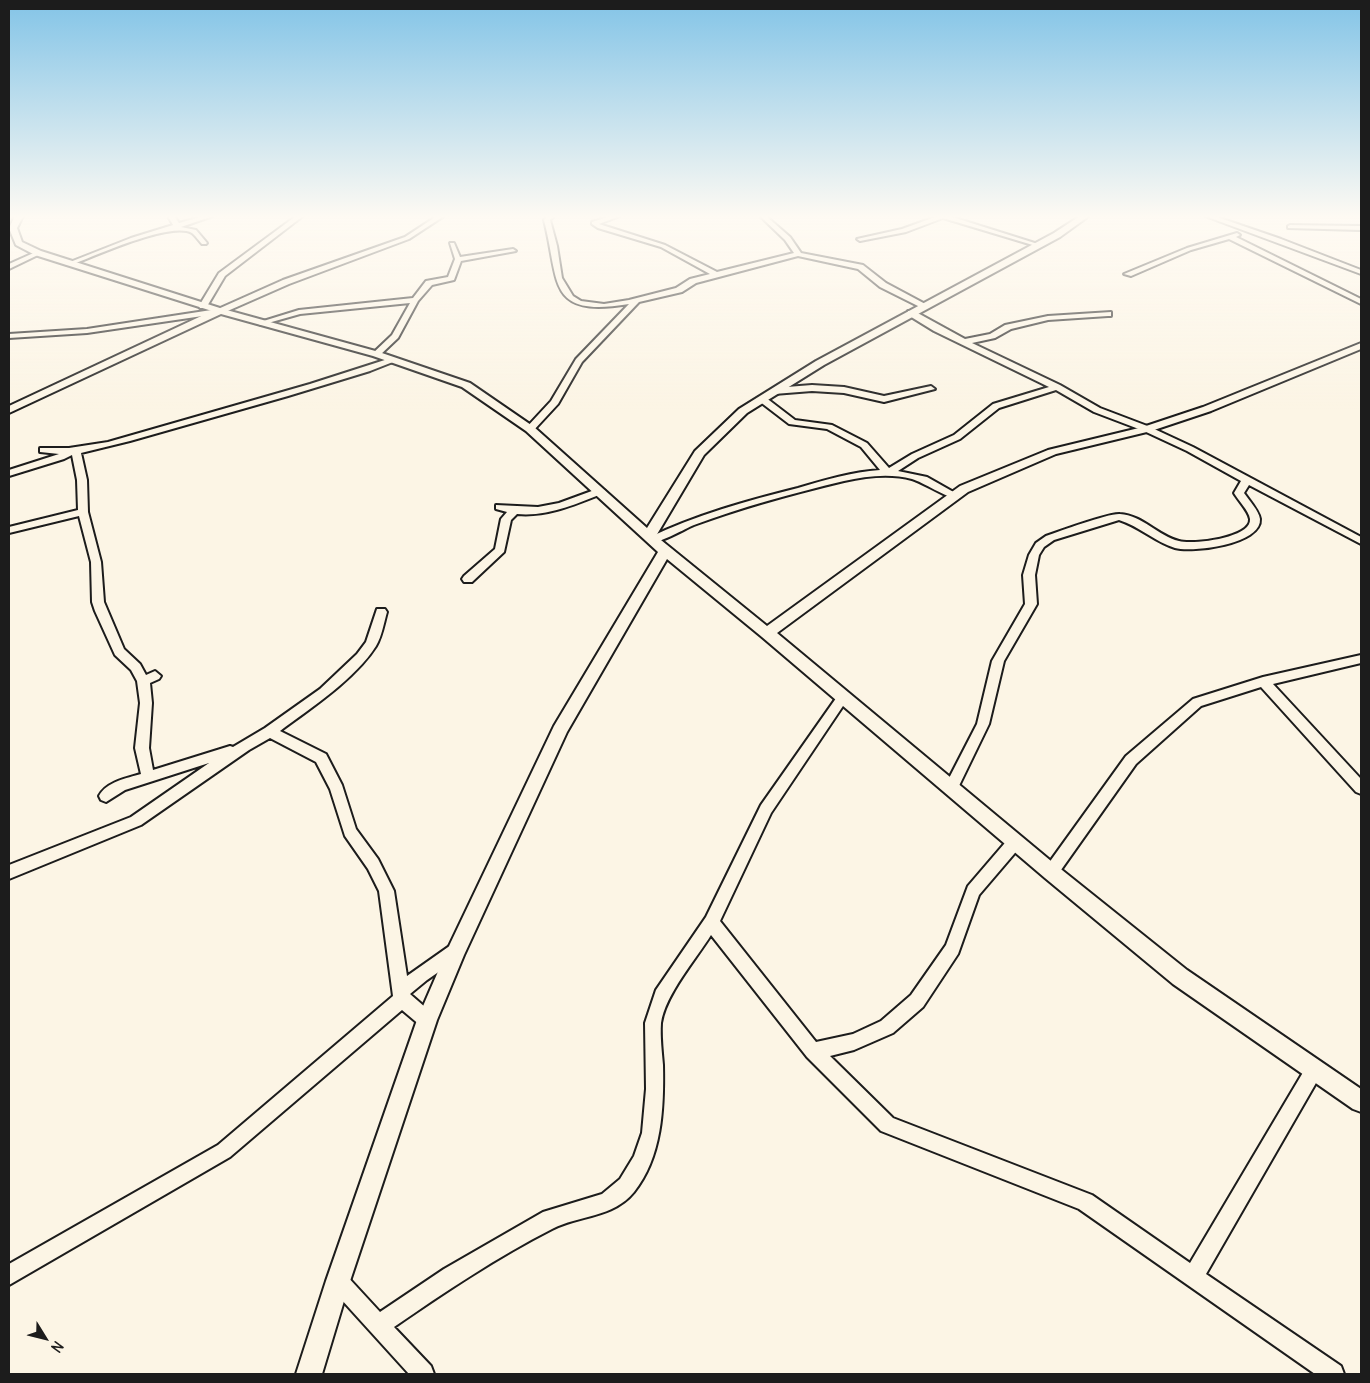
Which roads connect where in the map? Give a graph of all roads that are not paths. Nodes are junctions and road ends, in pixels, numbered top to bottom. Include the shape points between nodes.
1 (121, 281) edge
2 (218, 281) edge
3 (290, 281) edge
4 (440, 281) edge
5 (560, 281) edge
6 (696, 281) edge
7 (878, 281) edge
8 (972, 281) edge
9 (1318, 281) edge
10 (415, 300) junction
11 (636, 301) junction
12 (1361, 302) edge
13 (202, 306) junction
14 (925, 306) junction
15 (220, 311) junction
16 (911, 314) junction
17 (1108, 314) dead end
18 (261, 323) junction
19 (9, 336) edge
20 (963, 342) junction
21 (1361, 346) edge
22 (376, 354) junction
23 (394, 360) junction
24 (1057, 387) junction
25 (931, 390) dead end
26 (774, 391) junction
27 (762, 399) junction
28 (9, 410) edge
29 (530, 429) junction
30 (1147, 429) junction
31 (75, 449) junction
32 (43, 450) dead end
33 (9, 473) edge
34 (888, 473) junction
35 (1247, 479) junction
36 (600, 491) junction
37 (953, 496) junction
38 (500, 507) dead end
39 (83, 512) junction
40 (513, 512) junction
41 (9, 530) edge
42 (1361, 541) edge
43 (655, 542) junction
44 (468, 579) dead end
45 (381, 612) dead end
46 (767, 633) junction
47 (1361, 659) edge
48 (1263, 682) junction
49 (843, 697) junction
50 (270, 732) junction
51 (244, 746) junction
52 (148, 777) junction
53 (951, 788) junction
54 (1361, 788) edge
55 (106, 796) dead end
56 (1015, 842) junction
57 (9, 872) edge
58 (1051, 872) junction
59 (711, 922) junction
60 (456, 950) junction
61 (402, 995) junction
62 (427, 1020) junction
63 (813, 1051) junction
64 (1314, 1070) junction
65 (1361, 1101) edge
66 (9, 1275) edge
67 (1194, 1276) junction
68 (338, 1281) junction
69 (378, 1326) junction
70 (309, 1374) edge
71 (423, 1374) edge
72 (1333, 1374) edge

1 - 13 street
2 - 13 street
3 - 15 street
4 - 10 street via 429,283
5 - 11 street via 578,303 596,305
6 - 11 street via 679,290
7 - 14 street
8 - 14 street
9 - 12 street
10 - 18 street via 299,312
10 - 22 street via 395,336
11 - 29 street via 579,361 555,402
13 - 15 street
14 - 16 street
15 - 18 street
15 - 19 street via 87,331
15 - 28 street
16 - 20 street
16 - 26 street
17 - 20 street via 1048,318
18 - 22 street
20 - 24 street
21 - 30 street via 1207,409
22 - 23 street
23 - 29 street via 466,385
23 - 31 street via 269,400 101,446
24 - 30 street via 1097,410
24 - 34 street via 996,406 957,437 915,456
25 - 26 street via 884,399 844,390
26 - 27 street
27 - 34 street via 792,422 829,428 864,445
27 - 43 street via 724,427 699,453
29 - 36 street
30 - 35 street
30 - 37 street via 1052,452
31 - 32 street via 56,453
31 - 33 street via 62,457
31 - 39 street via 80,463
34 - 37 street via 930,481
34 - 43 street via 858,474 730,508
35 - 42 street
35 - 53 street via 1239,493 1255,518 1254,526 1248,533 1214,544 1183,546 1119,517 1050,538 1040,545 1029,575 1031,604 998,661 983,724
36 - 40 street via 547,510
36 - 43 street
37 - 46 street
38 - 40 street
39 - 41 street
39 - 52 street via 96,562 101,611 119,652 149,678 142,748
40 - 44 street via 506,519 500,550
43 - 46 street
43 - 60 street via 560,730
45 - 50 street via 372,643 361,657 324,692
46 - 49 street
47 - 48 street
48 - 54 street
48 - 58 street via 1197,702 1131,760
49 - 53 street
49 - 59 street via 766,809
50 - 51 street
50 - 61 street via 321,758 337,789 350,832 373,864 386,892
51 - 52 street
51 - 57 street via 136,820
52 - 55 street via 120,786
53 - 56 street
56 - 58 street
56 - 63 street via 973,891 952,949 917,1001 887,1028 854,1042
58 - 64 street via 1180,977
59 - 63 street
59 - 69 street via 662,996 653,1023 655,1089 651,1133 642,1161 627,1186 607,1202 550,1219 451,1276
60 - 61 street via 422,974
60 - 62 street
61 - 62 street
61 - 66 street via 300,1089 224,1151
62 - 68 street
63 - 67 street via 887,1125 1085,1202
64 - 65 street
64 - 67 street
67 - 72 street
68 - 69 street
68 - 70 street
69 - 71 street

